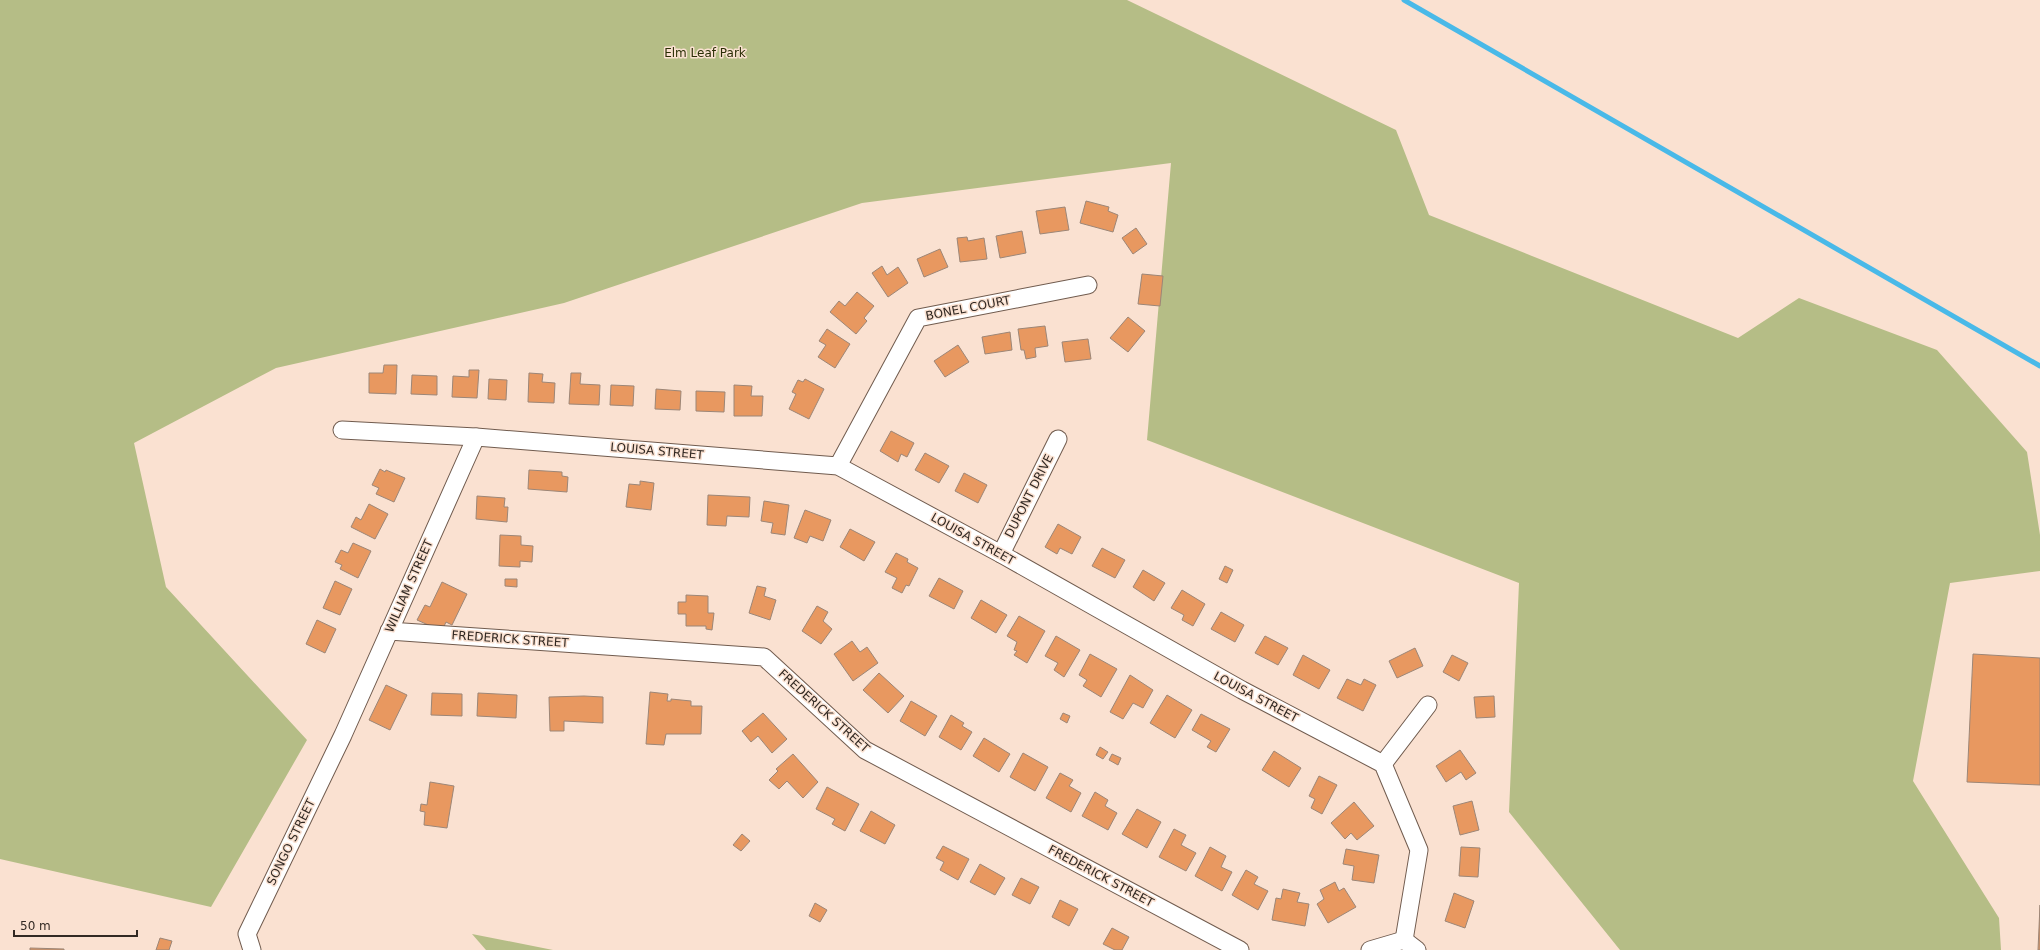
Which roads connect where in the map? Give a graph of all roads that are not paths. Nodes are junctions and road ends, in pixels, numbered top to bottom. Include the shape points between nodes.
1 (1088, 285) dead end
2 (342, 430) dead end
3 (476, 437) junction
4 (1058, 439) dead end
5 (838, 466) junction
6 (1001, 554) junction
7 (389, 631) junction
8 (1428, 705) dead end
9 (343, 735) joint
10 (1383, 764) junction
11 (1410, 945) edge
12 (252, 950) edge
13 (1240, 950) edge
14 (1370, 950) edge

1 - 5 street, BONEL COURT via 918,318
2 - 3 street, LOUISA STREET
3 - 5 street, LOUISA STREET
3 - 7 street, WILLIAM STREET
4 - 6 street, DUPONT DRIVE
5 - 6 street, LOUISA STREET
6 - 10 street, LOUISA STREET via 1242,690
7 - 9 street, WILLIAM STREET
7 - 13 street, FREDERICK STREET via 764,656 865,750
8 - 10 street
9 - 12 street, SONGO STREET via 247,934
10 - 11 street via 1419,850
11 - 14 street

